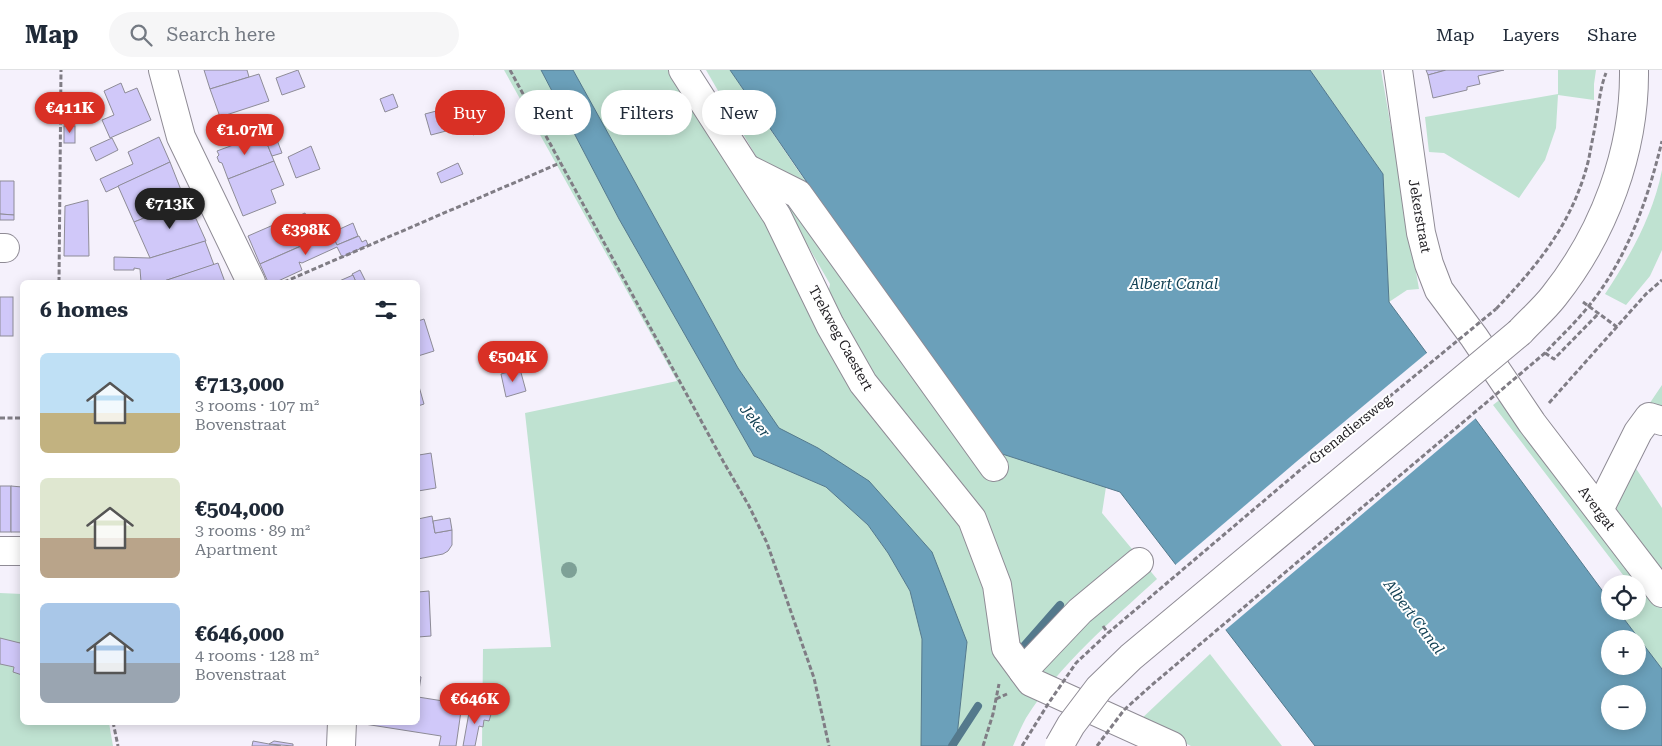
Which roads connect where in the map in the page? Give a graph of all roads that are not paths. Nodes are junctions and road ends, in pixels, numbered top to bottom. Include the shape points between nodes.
1 (163, 70) edge
2 (683, 70) edge
3 (1398, 70) edge
4 (1634, 78) edge
5 (748, 169) junction
6 (250, 280) edge
7 (1662, 420) edge
8 (1532, 423) joint
9 (994, 467) dead end
10 (1599, 510) junction
11 (0, 551) edge
12 (20, 552) edge
13 (1139, 562) dead end
14 (1662, 593) edge
15 (1027, 677) junction
16 (342, 725) edge
17 (341, 746) edge
18 (1059, 746) edge
19 (1172, 746) edge

1 - 6 street via 181,137
2 - 5 street, Trekweg Caestert
3 - 8 street, Jekerstraat via 1421,233 1429,264 1440,290
4 - 18 street, bridge via 1630,129 1621,168 1583,254 1554,297 1520,332 1131,657 1099,688 1071,724
5 - 9 street via 798,194
5 - 15 street, Trekweg Caestert via 777,216 830,325 863,383 972,519 997,585 1006,648
7 - 10 street via 1650,417 1638,432
8 - 10 street, Avergat
10 - 14 street, Avergat
11 - 12 street
13 - 15 street via 1080,611
15 - 19 street
16 - 17 street

